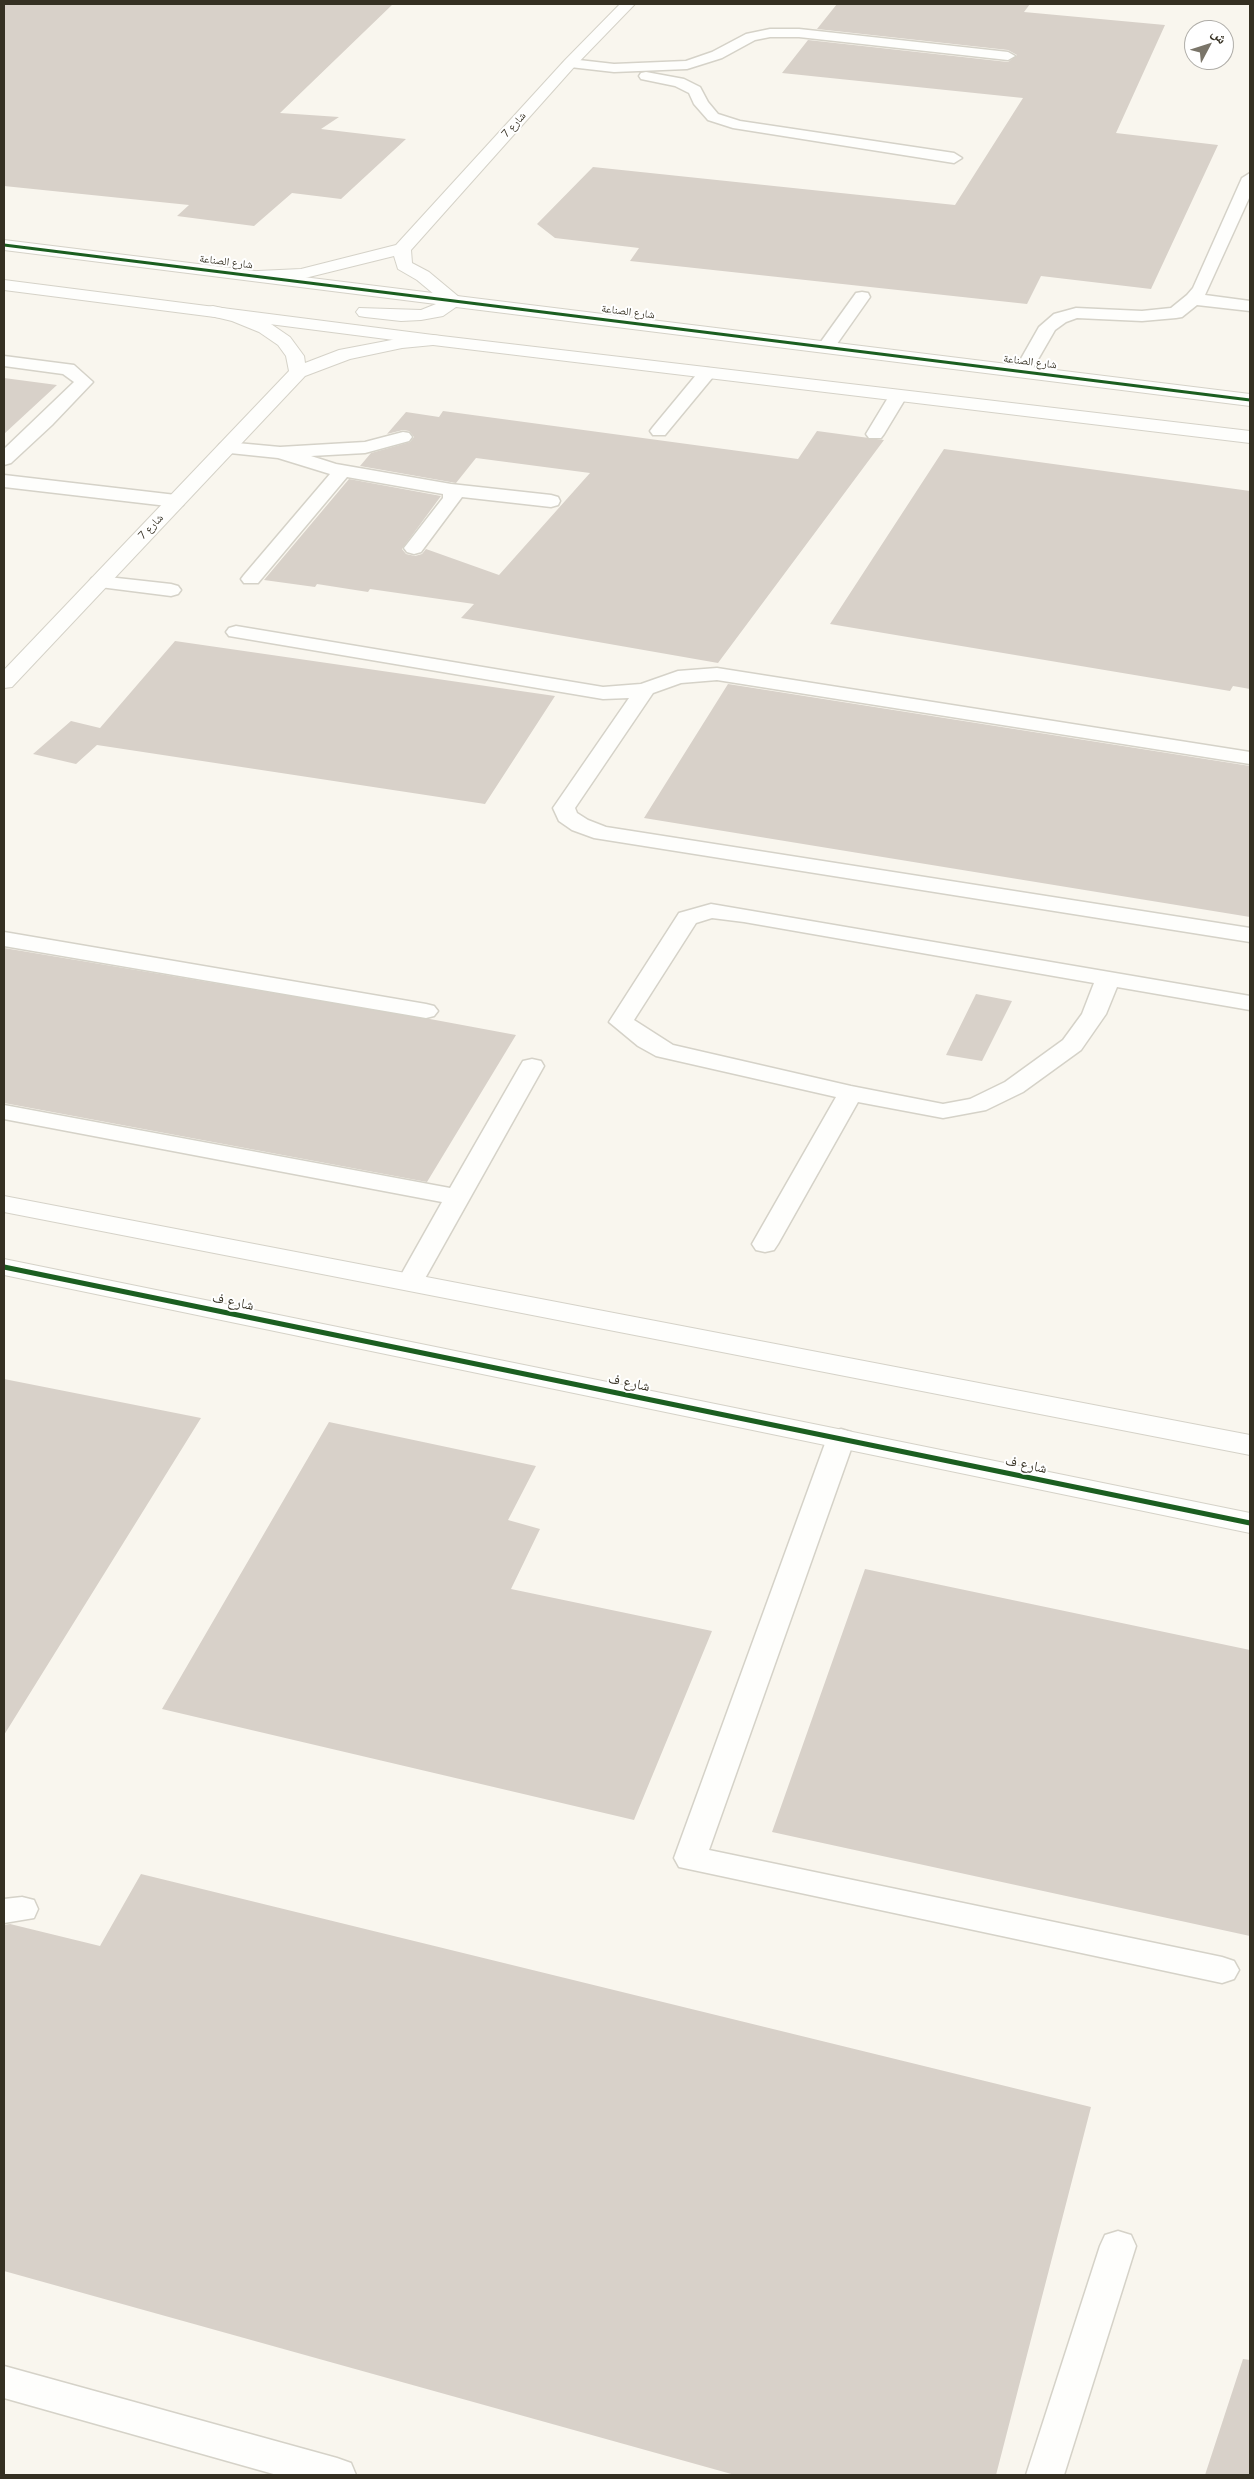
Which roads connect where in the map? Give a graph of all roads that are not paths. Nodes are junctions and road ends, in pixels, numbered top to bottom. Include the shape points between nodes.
1 (628, 4) edge
2 (1008, 56) dead end
3 (570, 63) junction
4 (614, 68) junction
5 (954, 158) dead end
6 (1250, 178) edge
7 (4, 245) edge
8 (402, 249) junction
9 (4, 268) edge
10 (51, 274) dead end
11 (258, 276) junction
12 (4, 285) edge
13 (862, 297) dead end
14 (1193, 299) junction
15 (453, 301) junction
16 (1250, 306) edge
17 (205, 309) junction
18 (353, 310) dead end
19 (433, 340) junction
20 (826, 347) junction
21 (4, 361) edge
22 (1022, 371) junction
23 (298, 372) junction
24 (707, 373) junction
25 (898, 396) junction
26 (1250, 400) edge
27 (659, 431) dead end
28 (875, 434) dead end
29 (403, 437) dead end
30 (1250, 437) edge
31 (226, 448) junction
32 (280, 453) junction
33 (4, 460) edge
34 (342, 471) junction
35 (4, 481) edge
36 (451, 490) junction
37 (176, 501) junction
38 (552, 501) dead end
39 (414, 548) dead end
40 (251, 579) dead end
41 (99, 582) junction
42 (171, 590) dead end
43 (236, 632) dead end
44 (4, 682) edge
45 (646, 689) junction
46 (1250, 758) edge
47 (1250, 935) edge
48 (4, 939) edge
49 (1108, 978) junction
50 (1250, 1004) edge
51 (426, 1011) dead end
52 (532, 1066) dead end
53 (851, 1093) junction
54 (4, 1112) edge
55 (458, 1197) junction
56 (4, 1204) edge
57 (765, 1244) dead end
58 (4, 1267) edge
59 (410, 1282) junction
60 (841, 1438) junction
61 (1250, 1445) edge
62 (1250, 1523) edge
63 (1222, 1970) dead end
64 (1118, 2246) dead end
65 (4, 2382) edge
66 (337, 2475) edge
67 (1045, 2475) edge

1 - 3 street, شارع 7
2 - 4 lane via 798,33 770,33 750,37 718,55 687,65
3 - 4 lane
3 - 8 street, شارع 7
4 - 5 lane via 679,82 695,90 701,104 713,117 738,125
6 - 14 lane via 1202,290
7 - 11 street, شارع الصناعة
8 - 11 street via 301,274
8 - 15 street via 404,265
9 - 10 street
11 - 15 street, شارع الصناعة
12 - 17 street
13 - 20 lane
14 - 16 lane
14 - 22 lane via 1176,313 1142,316 1076,313 1060,318 1048,327
15 - 18 street via 437,312 422,315
15 - 20 street, شارع الصناعة
17 - 19 street
17 - 23 street via 238,317 271,332 284,341 295,356
19 - 23 street, شارع 7 via 354,352
19 - 24 street
20 - 22 street, شارع الصناعة
21 - 33 lane via 68,369 84,382
22 - 26 street, شارع الصناعة
23 - 31 street, شارع 7
24 - 25 street
24 - 27 lane
25 - 28 lane
25 - 30 street
29 - 32 lane via 365,447
31 - 32 lane
31 - 37 street, شارع 7
32 - 34 lane
34 - 36 lane
34 - 40 lane
35 - 37 lane
36 - 38 lane
36 - 39 lane via 453,498
37 - 41 street, شارع 7
41 - 42 lane
41 - 44 street, شارع 7
43 - 45 lane via 603,693
45 - 46 lane via 678,677 717,674
45 - 47 lane via 564,808 567,816 580,825 602,833
48 - 51 lane
49 - 50 lane
49 - 53 lane via 1094,1014 1072,1045 1014,1087 977,1105 943,1111
49 - 53 lane via 754,916 711,911 687,918 622,1022 647,1042 665,1050
52 - 55 lane
53 - 57 lane
54 - 55 lane
55 - 59 lane
56 - 59 street
58 - 60 street, شارع ف
59 - 61 street
60 - 62 street, شارع ف
60 - 63 lane via 690,1858
64 - 67 lane
65 - 66 lane

